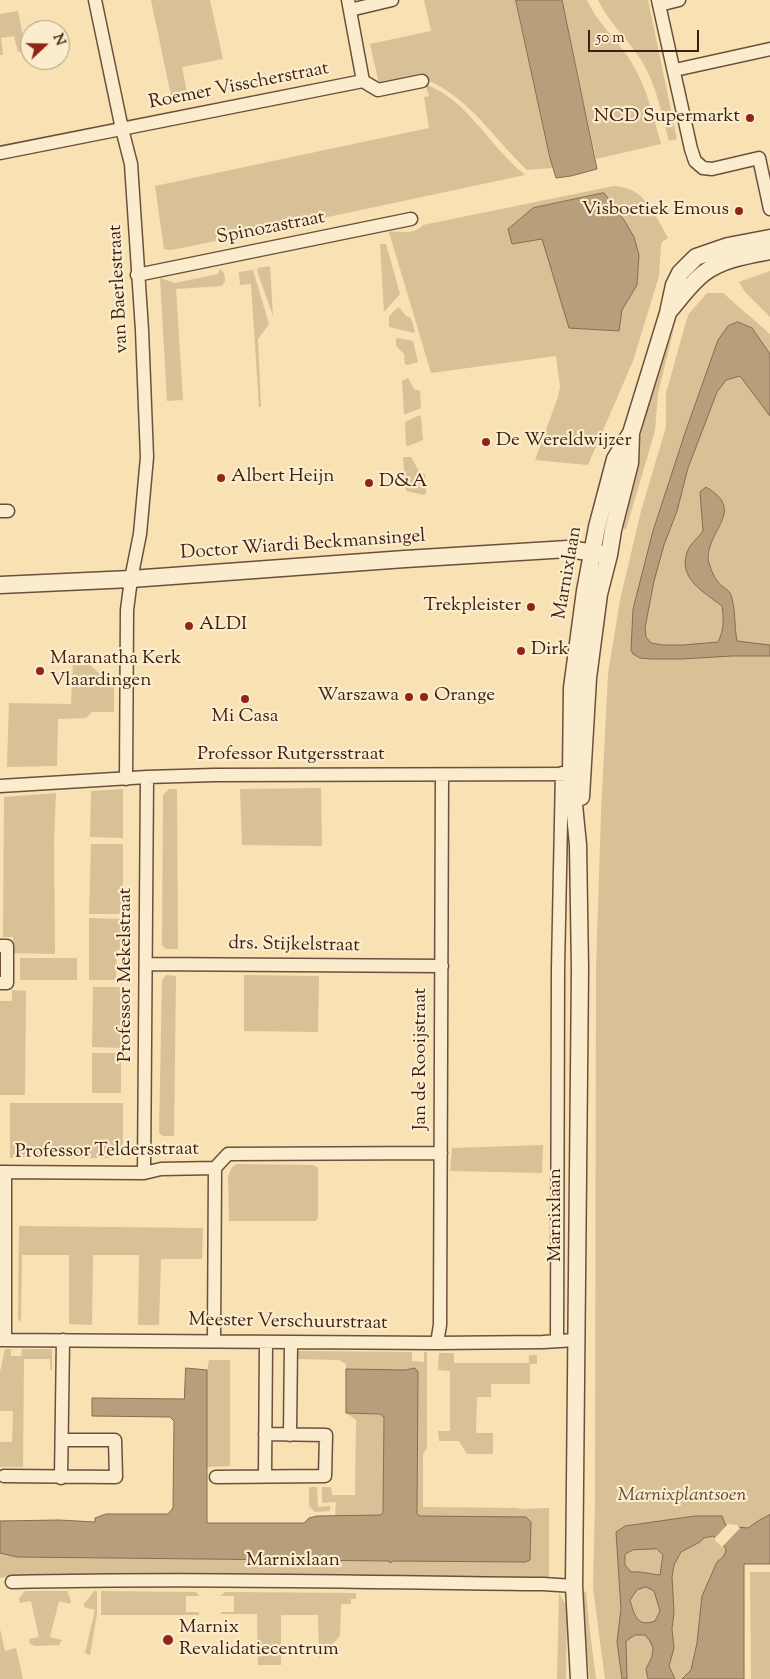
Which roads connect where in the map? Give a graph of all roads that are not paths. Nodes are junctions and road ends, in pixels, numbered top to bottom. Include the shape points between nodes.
1 (95, 0) edge
2 (392, 0) edge
3 (679, 0) edge
4 (659, 2) edge
5 (349, 5) edge
6 (770, 49) edge
7 (674, 70) junction
8 (364, 81) junction
9 (422, 81) dead end
10 (122, 129) junction
11 (0, 153) edge
12 (770, 209) edge
13 (411, 219) dead end
14 (770, 238) edge
15 (770, 251) edge
16 (696, 258) junction
17 (706, 272) junction
18 (138, 275) junction
19 (668, 312) junction
20 (631, 433) junction
21 (592, 553) junction
22 (608, 555) junction
23 (131, 579) junction
24 (0, 585) edge
25 (572, 774) junction
26 (442, 775) junction
27 (147, 777) junction
28 (126, 779) junction
29 (0, 786) edge
30 (0, 946) edge
31 (146, 964) junction
32 (442, 966) junction
33 (0, 983) edge
34 (441, 1153) junction
35 (215, 1168) junction
36 (3, 1172) edge
37 (144, 1174) junction
38 (2, 1340) edge
39 (63, 1340) junction
40 (576, 1340) junction
41 (214, 1341) junction
42 (557, 1341) junction
43 (266, 1342) junction
44 (291, 1342) junction
45 (437, 1343) junction
46 (265, 1434) junction
47 (290, 1435) junction
48 (62, 1440) junction
49 (4, 1476) dead end
50 (264, 1476) junction
51 (216, 1477) dead end
52 (61, 1478) junction
53 (12, 1582) dead end
54 (574, 1586) junction
55 (579, 1679) edge

1 - 10 street, van Baerlestraat
2 - 5 street
3 - 4 street
4 - 7 street
5 - 8 street
6 - 7 street
7 - 12 street via 696,161 703,168 712,169 760,158
8 - 9 street, Roemer Visscherstraat via 378,90
8 - 10 street, Roemer Visscherstraat
10 - 11 street, Roemer Visscherstraat
10 - 18 street, van Baerlestraat via 132,164
13 - 18 street, Spinozastraat
14 - 16 street via 728,246
15 - 17 street, Marnixlaan via 748,255
16 - 17 street
16 - 19 street, Marnixlaan via 677,279
17 - 19 street, Marnixlaan via 692,283
18 - 23 street, van Baerlestraat via 147,457 140,534
19 - 20 street, Marnixlaan
20 - 21 street, Marnixlaan via 615,459
20 - 22 street, Marnixlaan via 630,463
21 - 22 street, Doctor Wiardi Beckmansingel
21 - 23 street, Doctor Wiardi Beckmansingel via 568,549
21 - 25 street, Marnixlaan via 572,678
22 - 25 street, Marnixlaan via 599,594
23 - 24 street, Doctor Wiardi Beckmansingel
23 - 28 street via 127,610
25 - 26 street, Professor Rutgersstraat
25 - 40 street, Marnixlaan via 578,845 580,979
25 - 42 street, Marnixlaan via 558,968
26 - 27 street, Professor Rutgersstraat
26 - 32 street, Jan de Rooijstraat
27 - 28 street, Professor Rutgersstraat
27 - 31 street, Professor Mekelstraat
28 - 29 street, Professor Rutgersstraat
30 - 33 street via 8,946 7,983
31 - 32 street, drs. Stijkelstraat
31 - 37 street, Professor Mekelstraat
32 - 34 street, Jan de Rooijstraat
34 - 35 street via 228,1154
34 - 45 street, Jan de Rooijstraat via 440,1325
35 - 37 street, Professor Teldersstraat via 161,1169
35 - 41 street
36 - 37 street, Professor Teldersstraat
36 - 38 street
38 - 39 street, Meester Verschuurstraat
39 - 41 street, Meester Verschuurstraat
39 - 48 street
40 - 42 street, Meester Verschuurstraat
40 - 54 street, Marnixlaan
41 - 43 street, Meester Verschuurstraat
42 - 45 street, Meester Verschuurstraat
43 - 44 street, Meester Verschuurstraat
43 - 46 street
44 - 45 street, Meester Verschuurstraat
44 - 47 street
46 - 47 street
46 - 50 street
47 - 50 street via 326,1435 325,1476
48 - 52 street
48 - 52 street via 115,1440 116,1477
49 - 52 street
50 - 51 street
53 - 54 street, Marnixlaan via 84,1580
54 - 55 street, Marnixlaan

